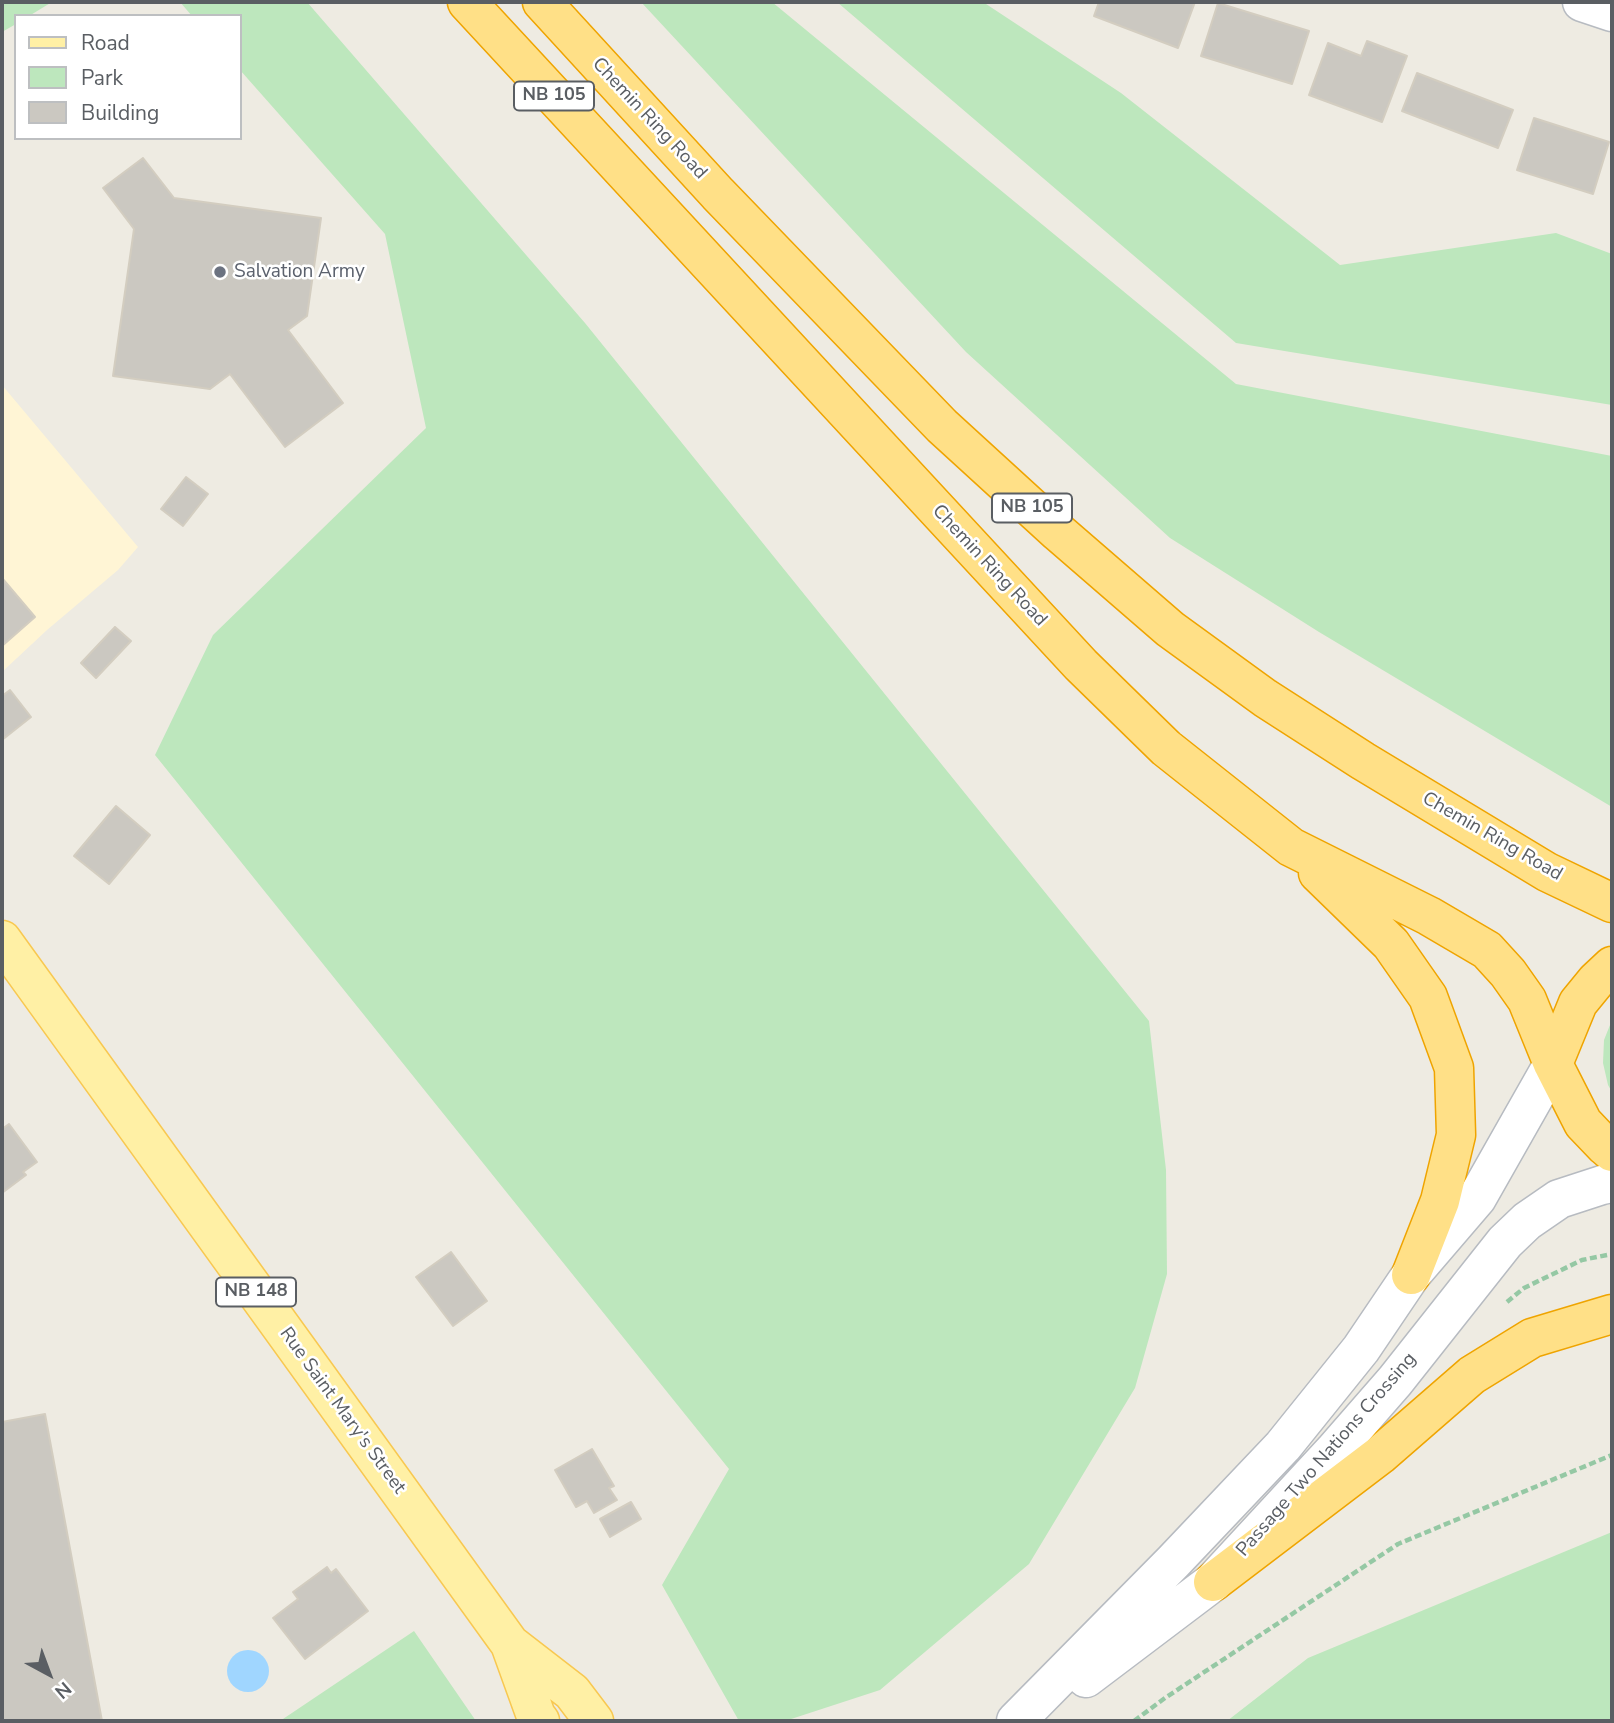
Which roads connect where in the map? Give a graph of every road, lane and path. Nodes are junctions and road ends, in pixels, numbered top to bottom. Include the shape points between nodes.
1 (467, 2) edge
2 (542, 2) edge
3 (1582, 2) edge
4 (1612, 12) edge
5 (1291, 847) junction
6 (1612, 903) edge
7 (2, 940) edge
8 (1612, 967) edge
9 (1553, 1064) junction
10 (1612, 1152) edge
11 (1612, 1183) edge
12 (1612, 1254) edge
13 (1411, 1275) junction
14 (1506, 1303) dead end
15 (1612, 1314) edge
16 (1612, 1455) edge
17 (1213, 1582) junction
18 (510, 1644) junction
19 (540, 1721) edge
20 (594, 1721) edge
21 (1016, 1721) edge
22 (1028, 1721) edge
23 (1134, 1721) edge

1 - 5 highway, Chemin Ring Road / NB 105 via 1081,666 1166,748
2 - 6 highway, Chemin Ring Road / NB 105 via 942,426 1171,629 1265,698 1363,761 1547,872
3 - 4 main road
5 - 9 highway, Chemin Ring Road / NB 105 via 1486,950 1527,1000
5 - 13 highway via 1391,944 1428,998 1454,1068 1456,1135 1440,1201
7 - 18 main road, Rue Saint Mary's Street / NB 148
8 - 9 highway via 1578,1003
9 - 10 highway, Chemin Ring Road via 1583,1123
9 - 13 main road, Passage Two Nations Crossing via 1477,1198
11 - 17 main road, Passage Two Nations Crossing via 1559,1199 1505,1242 1395,1381
12 - 14 path via 1582,1259 1524,1288
13 - 21 main road, Passage Two Nations Crossing via 1361,1349 1283,1446
15 - 17 highway via 1532,1338 1472,1375 1380,1455
16 - 23 path via 1398,1544
17 - 22 main road, Passage Two Nations Crossing
18 - 19 main road, Rue Saint Mary's Street / NB 148
18 - 20 main road, Rue Saint Mary's Street / NB 148 via 572,1692

